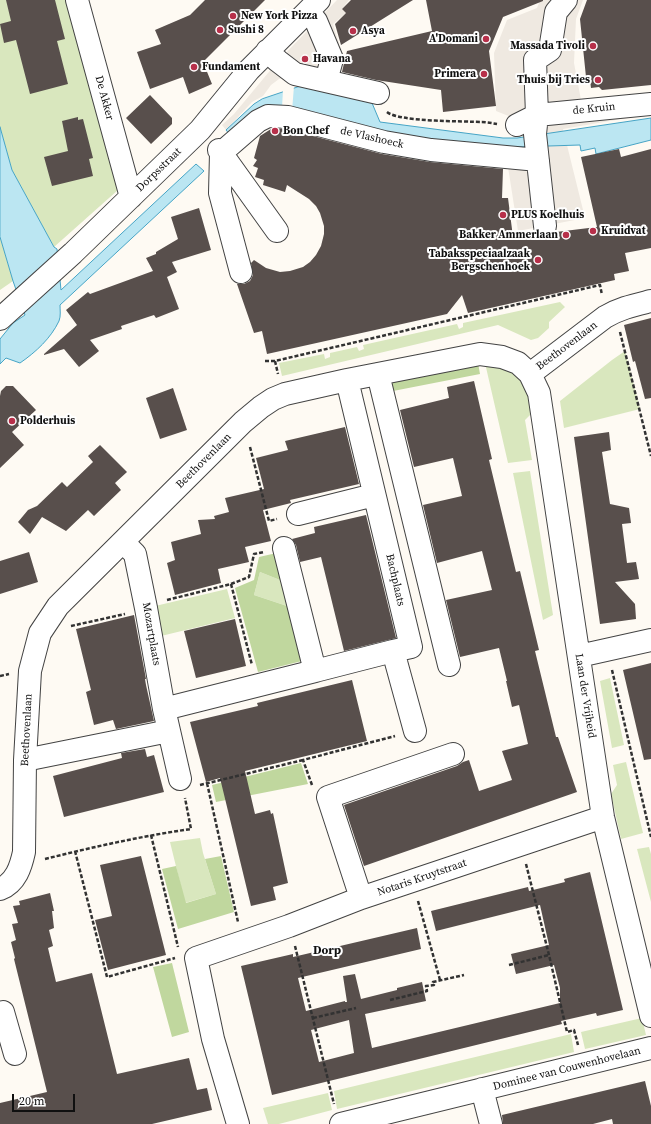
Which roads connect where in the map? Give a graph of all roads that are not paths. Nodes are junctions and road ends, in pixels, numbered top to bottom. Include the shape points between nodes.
1 (77, 0) edge
2 (566, 0) edge
3 (313, 6) edge
4 (267, 51) junction
5 (326, 81) junction
6 (378, 93) road end
7 (651, 104) edge
8 (200, 130) junction
9 (533, 137) junction
10 (221, 153) junction
11 (131, 197) junction
12 (545, 226) dead end
13 (277, 231) dead end
14 (241, 272) dead end
15 (651, 302) edge
16 (5, 314) edge
17 (378, 374) junction
18 (530, 374) junction
19 (347, 380) junction
20 (374, 495) junction
21 (298, 514) road end
22 (123, 542) junction
23 (284, 548) road end
24 (651, 640) edge
25 (394, 651) junction
26 (579, 656) junction
27 (449, 665) dead end
28 (316, 671) junction
29 (173, 706) junction
30 (169, 730) junction
31 (415, 731) road end
32 (453, 754) dead end
33 (25, 760) junction
34 (181, 783) road end
35 (603, 817) junction
36 (0, 889) edge
37 (361, 898) junction
38 (0, 1013) edge
39 (651, 1016) edge
40 (651, 1048) edge
41 (15, 1054) dead end
42 (482, 1089) junction
43 (338, 1116) edge
44 (238, 1124) edge
45 (491, 1124) edge

1 - 11 street, De Akker
2 - 9 street via 556,12 550,50 536,60
3 - 4 street, Dorpsstraat
3 - 5 street, Dorpsstraat via 316,21 332,58
4 - 5 street via 295,74
4 - 8 street, Dorpsstraat
5 - 6 street
7 - 9 street, de Kruin via 598,109
8 - 10 street
8 - 11 street, Dorpsstraat
9 - 10 street, de Vlashoeck via 423,148 384,142 288,117 268,116 258,121
9 - 12 street
10 - 13 street
10 - 14 street via 220,192
11 - 16 street, Dorpsstraat
15 - 18 street, Beethovenlaan via 605,317
17 - 18 street, Beethovenlaan via 480,354 502,357 518,363
17 - 19 street, Beethovenlaan
17 - 27 street
18 - 26 street, Laan der Vrijheid via 539,393
19 - 20 street, Bachplaats
19 - 22 street, Beethovenlaan via 285,394 261,407
20 - 21 street
20 - 25 street, Bachplaats via 411,647
22 - 29 street, Mozartplaats via 135,554 146,608
22 - 33 street, Beethovenlaan via 58,606 40,633 30,671
23 - 28 street
24 - 26 street
25 - 28 street, Bachplaats
25 - 31 street
26 - 35 street, Laan der Vrijheid
28 - 29 street, Bachplaats
29 - 30 street, Mozartplaats
30 - 33 street
30 - 34 street, Mozartplaats
32 - 37 street via 328,797
33 - 36 street, Beethovenlaan via 24,852 21,866 14,878
35 - 37 street, Notaris Kruytstraat
35 - 39 street, Laan der Vrijheid
37 - 44 street, Notaris Kruytstraat via 243,942 188,957
38 - 41 street via 3,1012
40 - 42 street, Dominee van Couwenhovelaan
42 - 43 street, Dominee van Couwenhovelaan
42 - 45 street, Dominee van Couwenhovelaan

